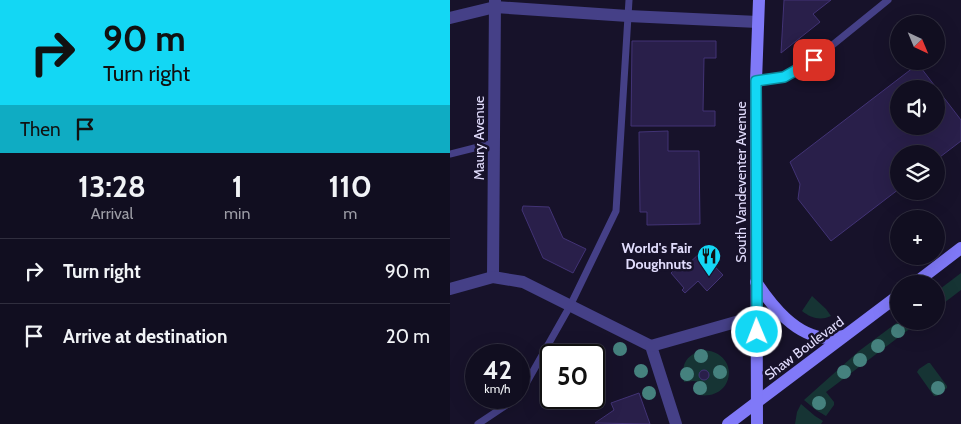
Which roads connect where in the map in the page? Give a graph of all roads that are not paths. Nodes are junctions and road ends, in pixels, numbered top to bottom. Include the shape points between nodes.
1 (629, 0) edge
2 (759, 0) edge
3 (888, 0) edge
4 (495, 4) edge
5 (628, 16) junction
6 (450, 18) edge
7 (758, 22) junction
8 (756, 81) junction
9 (494, 143) junction
10 (450, 154) edge
11 (961, 248) edge
12 (926, 275) edge
13 (493, 277) junction
14 (756, 282) junction
15 (450, 289) edge
16 (890, 302) edge
17 (570, 306) junction
18 (756, 316) junction
19 (845, 336) junction
20 (651, 346) junction
21 (530, 376) edge
22 (758, 402) junction
23 (500, 409) edge
24 (478, 424) edge
25 (676, 424) edge
26 (728, 424) edge
27 (758, 424) edge

1 - 5 lane
2 - 7 main road, South Vandeventer Avenue
3 - 8 lane via 814,60 784,77
4 - 5 street
4 - 6 street
4 - 9 street, Maury Avenue
5 - 7 street
5 - 17 lane via 616,211
7 - 8 main road, South Vandeventer Avenue
8 - 14 main road, South Vandeventer Avenue
9 - 10 lane
9 - 13 street, Maury Avenue
11 - 12 main road
13 - 15 street
13 - 17 street via 523,282
14 - 18 main road, South Vandeventer Avenue
14 - 19 main road via 796,327 817,336
16 - 19 main road, Shaw Boulevard
17 - 20 street
17 - 21 lane
18 - 20 street
18 - 22 main road, South Vandeventer Avenue
19 - 22 main road, Shaw Boulevard
20 - 25 street
22 - 26 main road, Shaw Boulevard
22 - 27 main road, South Vandeventer Avenue
23 - 24 lane

